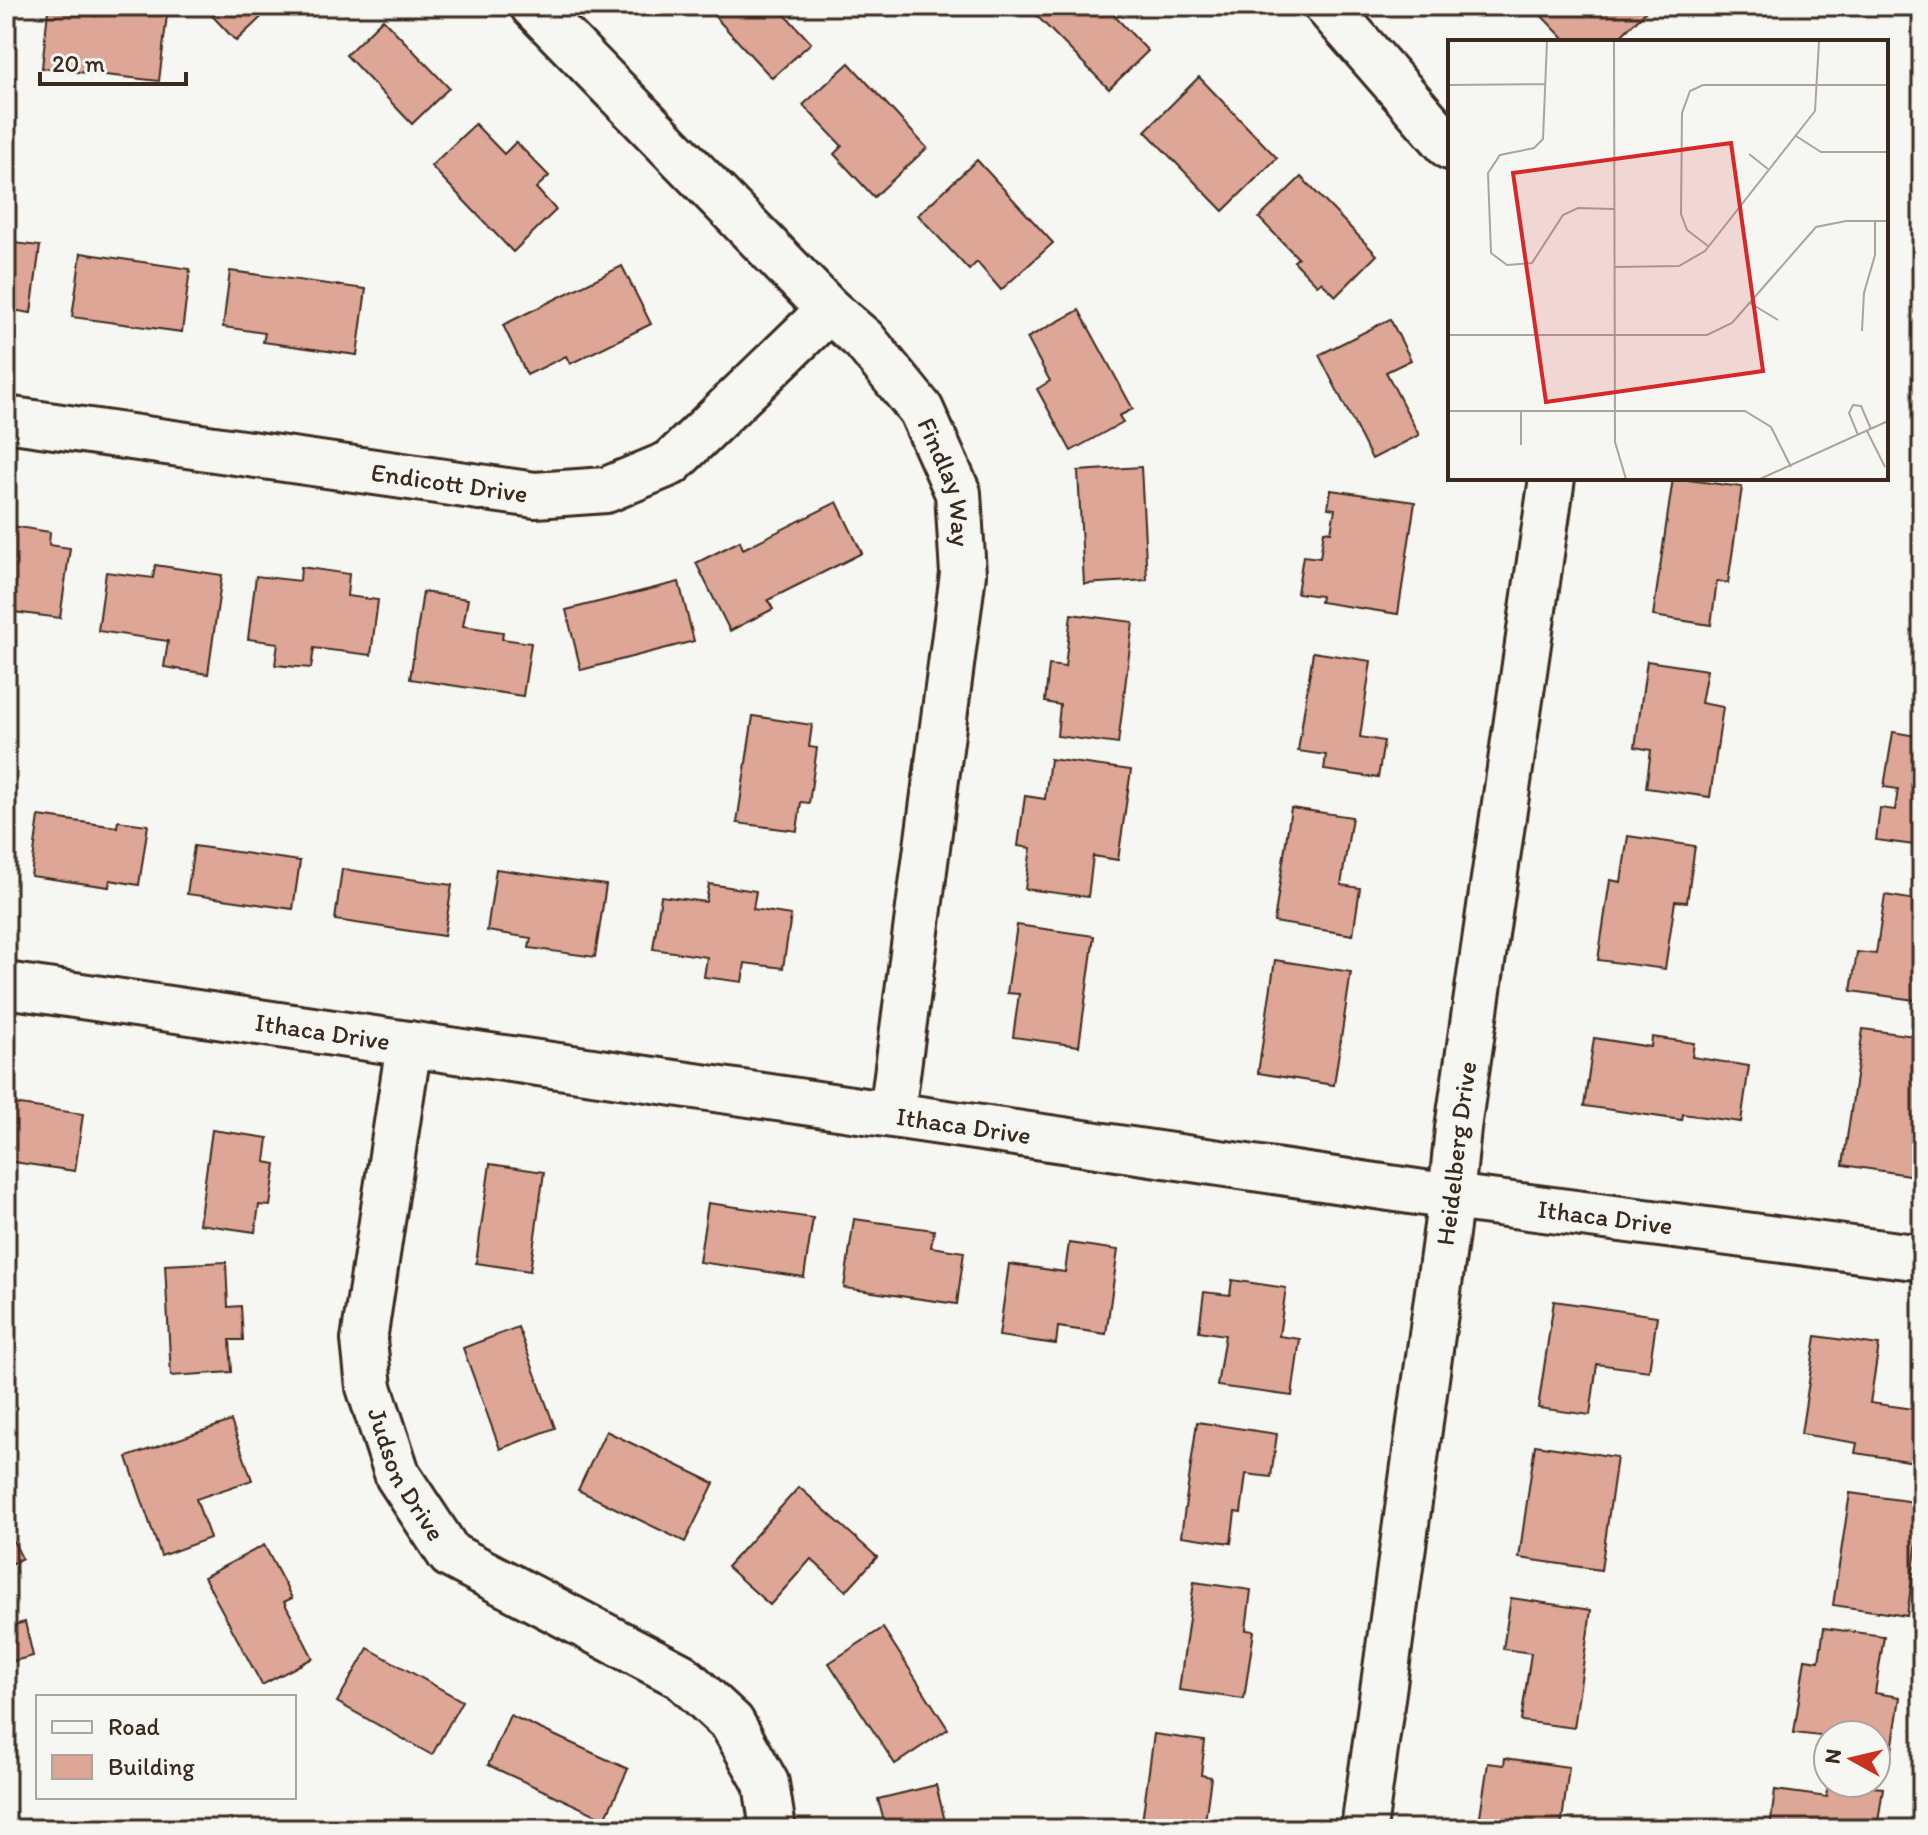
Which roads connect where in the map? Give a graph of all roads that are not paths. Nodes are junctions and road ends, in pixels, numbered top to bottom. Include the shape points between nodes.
1 (533, 6) edge
2 (1347, 13) edge
3 (1448, 144) edge
4 (829, 310) junction
5 (6, 419) edge
6 (1552, 480) edge
7 (6, 985) edge
8 (409, 1044) junction
9 (892, 1113) junction
10 (1451, 1197) junction
11 (1922, 1258) edge
12 (773, 1829) edge
13 (1364, 1829) edge

1 - 4 street, Findlay Way
2 - 3 street
4 - 5 street, Endicott Drive via 671,463 606,490 535,495
4 - 9 street, Findlay Way via 864,340 921,410 958,493 963,574
6 - 10 street, Heidelberg Drive
7 - 8 street, Ithaca Drive
8 - 9 street, Ithaca Drive
8 - 12 street, Judson Drive via 364,1340 369,1387 398,1476 450,1555 681,1676 732,1723 766,1783
9 - 10 street, Ithaca Drive
10 - 11 street, Ithaca Drive
10 - 13 street, Heidelberg Drive

